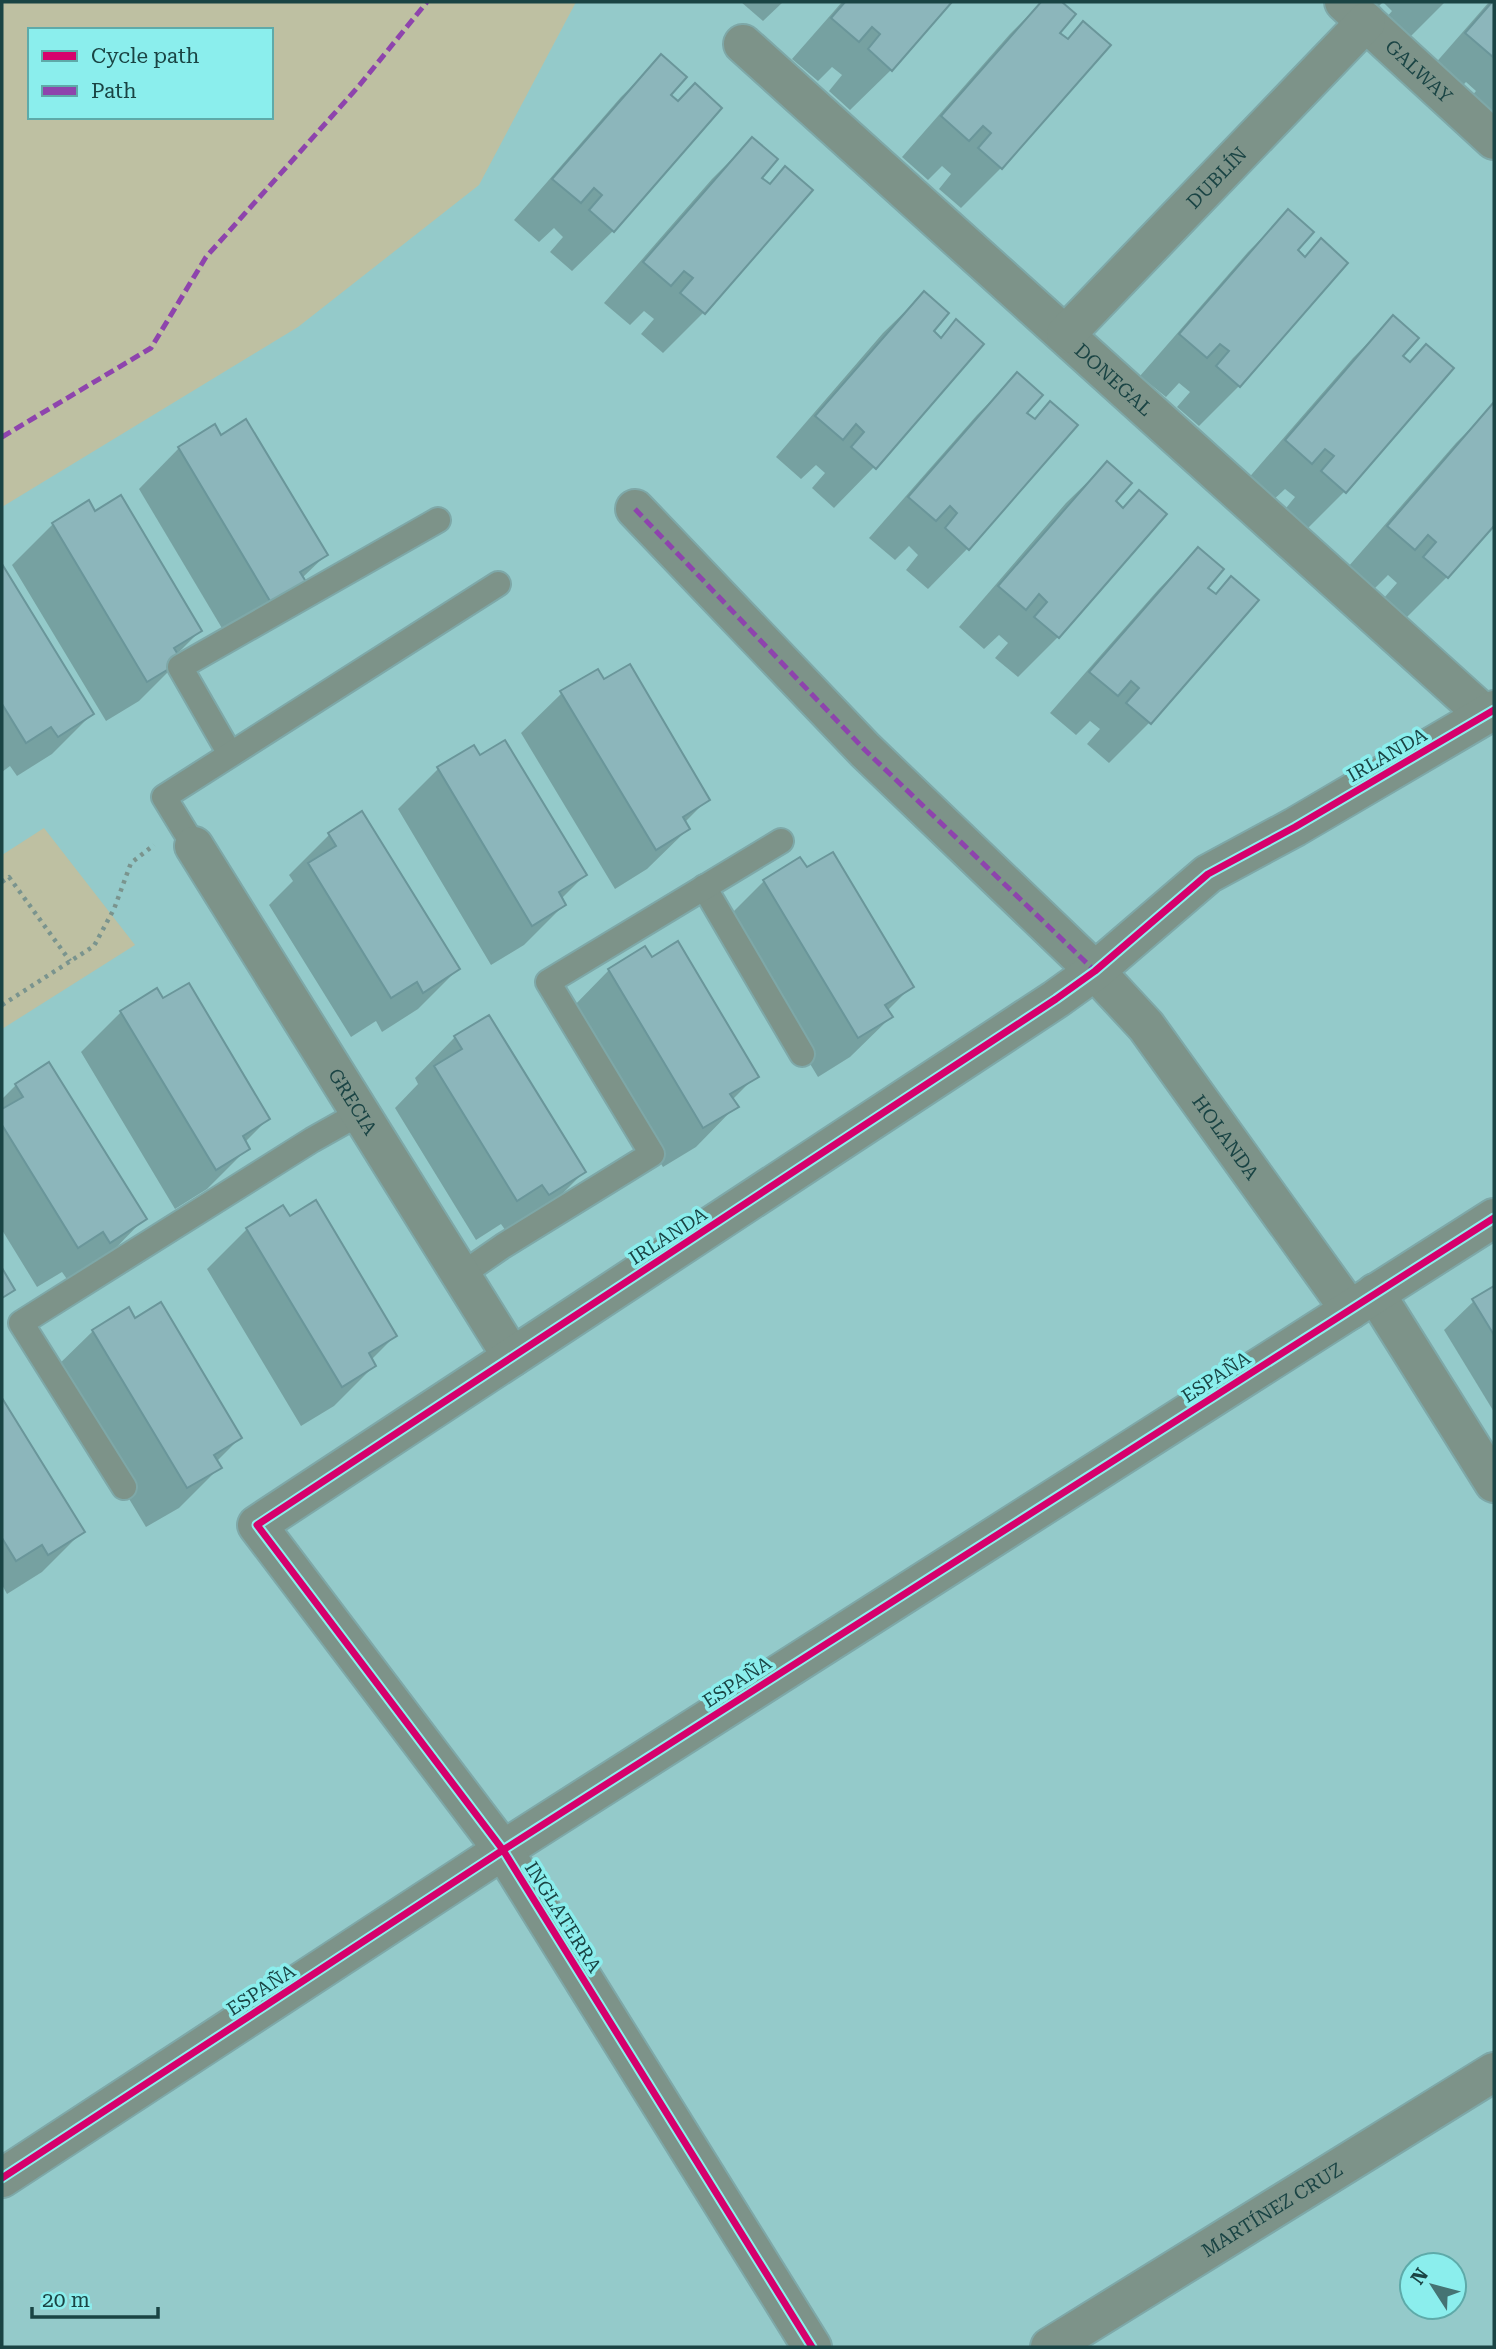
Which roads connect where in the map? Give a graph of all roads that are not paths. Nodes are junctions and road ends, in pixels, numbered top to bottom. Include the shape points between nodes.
1 (1355, 12) edge
2 (743, 44) dead end
3 (1494, 140) edge
4 (1066, 334) junction
5 (635, 509) dead end
6 (438, 520) dead end
7 (498, 584) dead end
8 (1490, 713) edge
9 (230, 754) junction
10 (187, 835) joint
11 (781, 841) dead end
12 (704, 887) junction
13 (1095, 971) junction
14 (802, 1054) dead end
15 (360, 1113) junction
16 (1494, 1218) edge
17 (461, 1275) junction
18 (1362, 1302) junction
19 (512, 1357) junction
20 (1494, 1483) edge
21 (124, 1487) dead end
22 (257, 1525) joint
23 (503, 1850) junction
24 (1494, 2071) edge
25 (2, 2178) edge
26 (812, 2347) edge
27 (1050, 2347) edge

1 - 3 street, GALWAY
1 - 4 street, DUBLÍN
2 - 4 street, DONEGAL
4 - 8 street, DONEGAL
5 - 13 street, HOLANDA via 865,750
6 - 9 lane via 180,667
7 - 9 lane
8 - 13 street, IRLANDA via 1208,874
9 - 10 lane via 164,797
10 - 15 street, GRECIA
11 - 12 lane
12 - 14 lane
12 - 17 lane via 548,982 652,1154
13 - 18 street, HOLANDA via 1146,1026
13 - 19 street, IRLANDA
15 - 17 street, GRECIA
15 - 21 lane via 20,1322
16 - 18 street, ESPAÑA
17 - 19 street, GRECIA
18 - 20 street, HOLANDA
18 - 23 street, ESPAÑA
19 - 22 street, IRLANDA
22 - 23 street, INGLATERRA
23 - 25 street, ESPAÑA
23 - 26 street, INGLATERRA
24 - 27 street, MARTÍNEZ CRUZ

